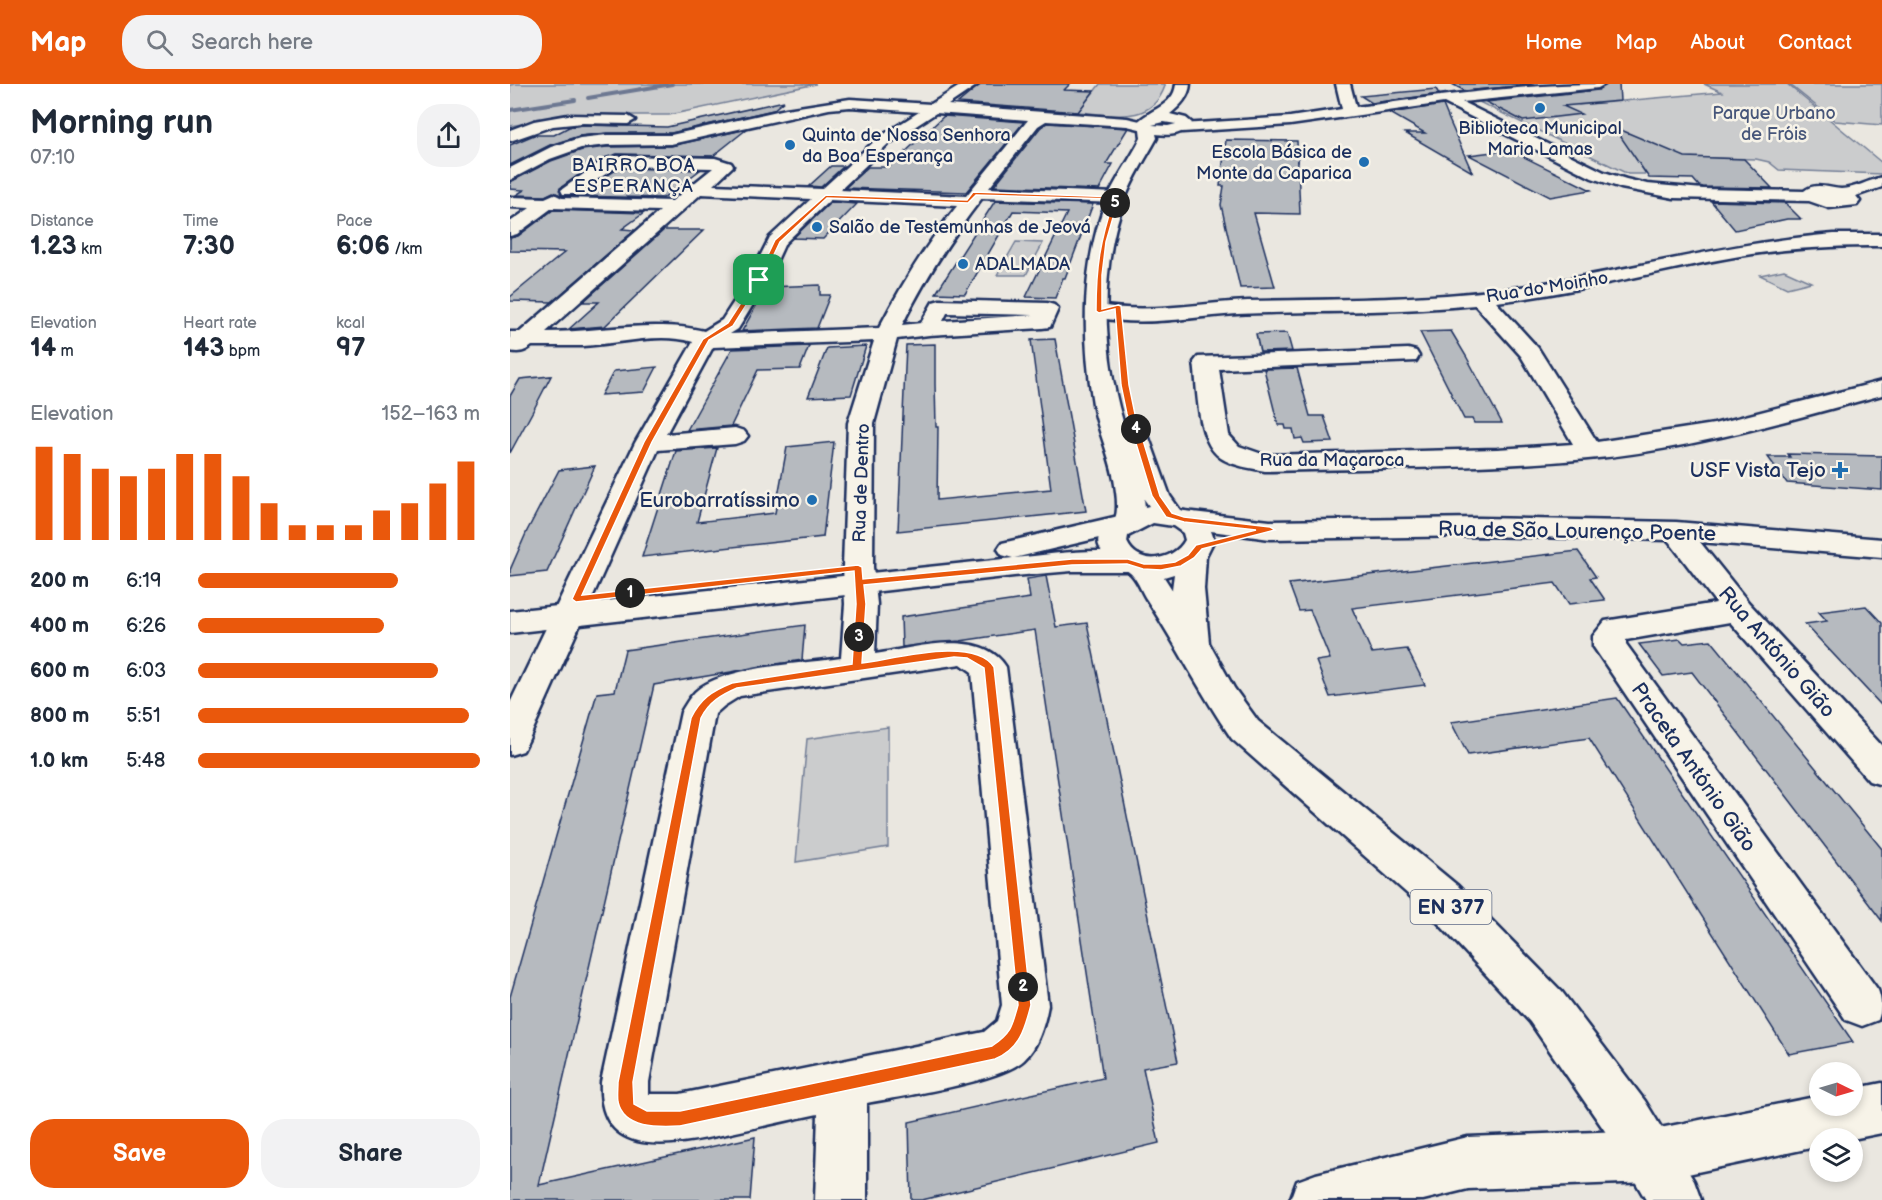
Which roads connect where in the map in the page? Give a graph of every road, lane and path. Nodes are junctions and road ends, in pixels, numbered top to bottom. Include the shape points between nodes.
1 (972, 84) edge
2 (1183, 84) edge
3 (1598, 84) edge
4 (1348, 89) edge
5 (1446, 99) junction
6 (1177, 100) junction
7 (936, 108) junction
8 (1350, 112) junction
9 (1043, 116) junction
10 (648, 120) dead end
11 (666, 120) dead end
12 (1149, 123) junction
13 (1180, 124) junction
14 (510, 136) edge
15 (663, 140) junction
16 (510, 175) edge
17 (1882, 182) edge
18 (699, 189) junction
19 (826, 196) junction
20 (558, 197) junction
21 (972, 197) junction
22 (1117, 198) junction
23 (1841, 199) junction
24 (510, 202) edge
25 (676, 206) junction
26 (1128, 219) dead end
27 (510, 230) edge
28 (1879, 240) edge
29 (1480, 298) junction
30 (1113, 308) junction
31 (928, 328) dead end
32 (886, 334) junction
33 (706, 339) junction
34 (515, 344) edge
35 (1408, 356) dead end
36 (1882, 388) edge
37 (735, 436) dead end
38 (648, 442) junction
39 (1590, 451) junction
40 (1176, 517) junction
41 (1126, 523) junction
42 (1270, 530) junction
43 (1676, 531) junction
44 (1849, 544) junction
45 (1882, 548) edge
46 (1195, 552) junction
47 (1136, 564) junction
48 (1882, 574) edge
49 (858, 575) junction
50 (510, 606) edge
51 (572, 607) junction
52 (1738, 610) junction
53 (510, 622) edge
54 (1194, 646) junction
55 (857, 667) junction
56 (510, 741) edge
57 (1882, 771) edge
58 (1862, 1005) dead end
59 (843, 1085) junction
60 (1882, 1108) edge
61 (1650, 1156) junction
62 (841, 1200) edge
63 (1316, 1200) edge
64 (1675, 1200) edge

1 - 7 street
2 - 6 street
3 - 5 street
4 - 8 street
5 - 8 street
5 - 23 street via 1598,175 1624,184 1674,192
6 - 12 street
6 - 13 street
7 - 9 street
7 - 15 street via 862,102 836,104
7 - 19 street via 884,141
8 - 13 street via 1290,121
9 - 12 street
9 - 21 street, Rua de Dentro
10 - 14 street via 555,120 526,127
11 - 15 street
12 - 13 street via 1162,131
12 - 22 street, EN 377 via 1149,138
13 - 26 street via 1164,139 1143,178
15 - 16 street via 606,140 569,145 550,151
17 - 23 street
18 - 19 street
18 - 20 street via 724,165 617,161
18 - 25 street
19 - 21 street
19 - 33 street via 777,242 759,280 730,324
20 - 24 street
20 - 25 street
20 - 27 street
21 - 22 street
21 - 32 street, Rua de Dentro via 917,276
22 - 30 street, EN 377 via 1103,242 1099,275
23 - 28 street
25 - 34 street
28 - 29 street, Rua do Moinho via 1751,247 1583,283
29 - 30 street, Rua do Moinho via 1208,309
29 - 39 street via 1530,353
30 - 40 street, EN 377 via 1131,414 1156,496
30 - 41 street, EN 377 via 1103,387 1131,495
31 - 32 street
32 - 33 street
32 - 49 street, Rua de Dentro via 861,423
33 - 34 street via 686,333 651,333
33 - 38 street
35 - 39 street, Rua da Maçaroca via 1206,362 1220,445 1243,459 1265,463
36 - 39 street, Rua da Maçaroca via 1714,432
37 - 38 street
38 - 51 street
40 - 41 street via 1153,514
40 - 42 street, Rua de São Lourenço Poente
40 - 46 street, EN 377 via 1195,527 1200,537
41 - 47 street, EN 377 via 1114,533 1112,543 1117,553
41 - 49 street via 1012,549
42 - 43 street, Rua de São Lourenço Poente via 1479,527
42 - 46 street, Rua de São Lourenço Poente
43 - 44 street, Rua de São Lourenço Poente
43 - 52 street, Rua António Gião
44 - 45 street, Rua de São Lourenço Poente
44 - 48 street
46 - 47 street via 1178,564
46 - 54 street, EN 377 via 1188,589
47 - 49 street via 1072,562
47 - 54 street, EN 377
49 - 51 street
49 - 55 street, Rua de Dentro via 861,604
50 - 51 street
51 - 53 street
51 - 56 street
52 - 57 street, Rua António Gião
52 - 58 street, Praceta António Gião via 1617,629 1608,639
54 - 61 street, EN 377 via 1220,695 1245,730 1443,899 1546,1007
55 - 59 street via 961,654 983,660 989,667 1024,1005 1018,1031 995,1052
55 - 59 street via 735,685 710,698 698,711 625,1101 629,1109 645,1118 668,1120
59 - 62 street
60 - 61 street
61 - 63 street via 1468,1163
61 - 64 street, EN 377

